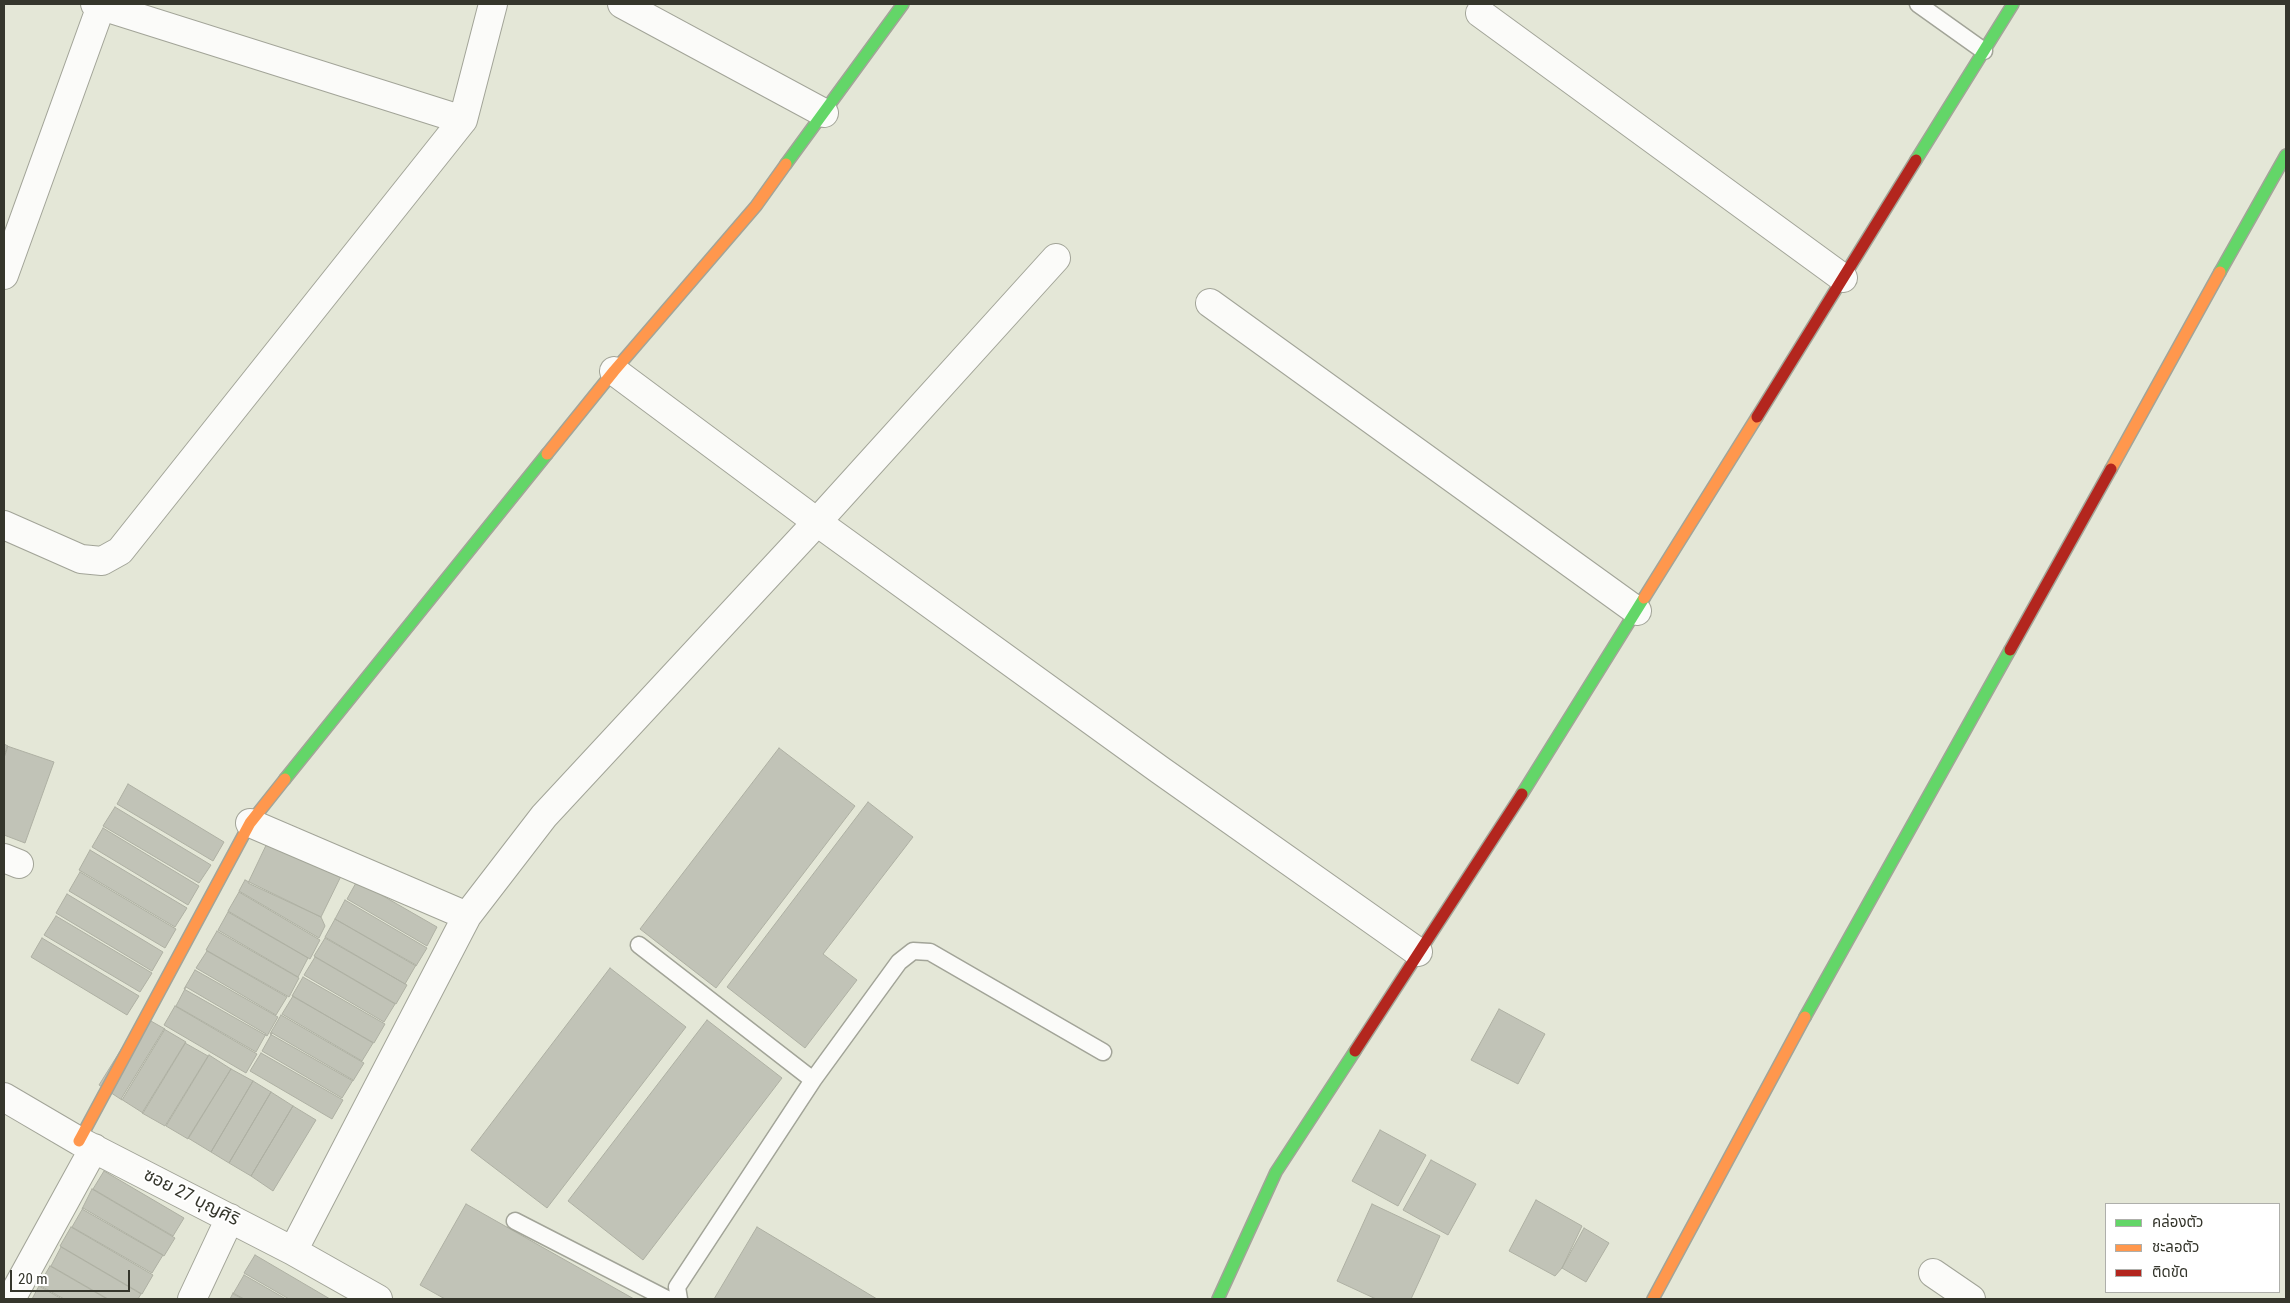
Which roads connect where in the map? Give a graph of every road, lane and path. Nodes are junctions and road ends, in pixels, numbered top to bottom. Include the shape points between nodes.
1 (493, 4) edge
2 (622, 4) edge
3 (903, 4) edge
4 (1918, 4) edge
5 (2013, 4) edge
6 (98, 5) edge
7 (1480, 13) dead end
8 (1984, 51) junction
9 (824, 113) junction
10 (463, 120) junction
11 (2286, 155) edge
12 (1056, 258) dead end
13 (4, 275) edge
14 (1844, 278) junction
15 (1210, 303) dead end
16 (614, 371) junction
17 (817, 522) junction
18 (4, 525) edge
19 (1637, 611) junction
20 (250, 823) junction
21 (467, 916) junction
22 (639, 945) dead end
23 (1418, 952) junction
24 (1103, 1052) dead end
25 (814, 1080) junction
26 (4, 1098) edge
27 (87, 1144) junction
28 (230, 1218) junction
29 (515, 1221) dead end
30 (293, 1252) junction
31 (1933, 1273) dead end
32 (11, 1299) edge
33 (192, 1299) edge
34 (378, 1299) edge
35 (666, 1299) edge
36 (679, 1299) edge
37 (1218, 1299) edge
38 (1653, 1299) edge
39 (1970, 1299) edge

1 - 10 street
2 - 9 street
3 - 9 street
4 - 8 lane
5 - 8 street
6 - 10 street
6 - 13 street
7 - 14 street
8 - 14 street
9 - 16 street via 756,206
10 - 18 street via 120,551 102,561 81,559
11 - 38 street via 1779,1064
12 - 17 street
14 - 19 street
15 - 19 street
16 - 17 street
16 - 20 street
17 - 21 street via 544,816
17 - 23 street
19 - 23 street
20 - 21 street
20 - 27 street
21 - 30 street
22 - 25 lane
23 - 37 street via 1276,1172
24 - 25 lane via 930,952 913,951 899,962
25 - 36 lane via 677,1286
26 - 27 street, ซอย 27 บุญศิริ
27 - 28 street, ซอย 27 บุญศิริ
27 - 32 street
28 - 30 street, ซอย 27 บุญศิริ
28 - 33 street
29 - 35 lane
30 - 34 street, ซอย 27 บุญศิริ
31 - 39 street

